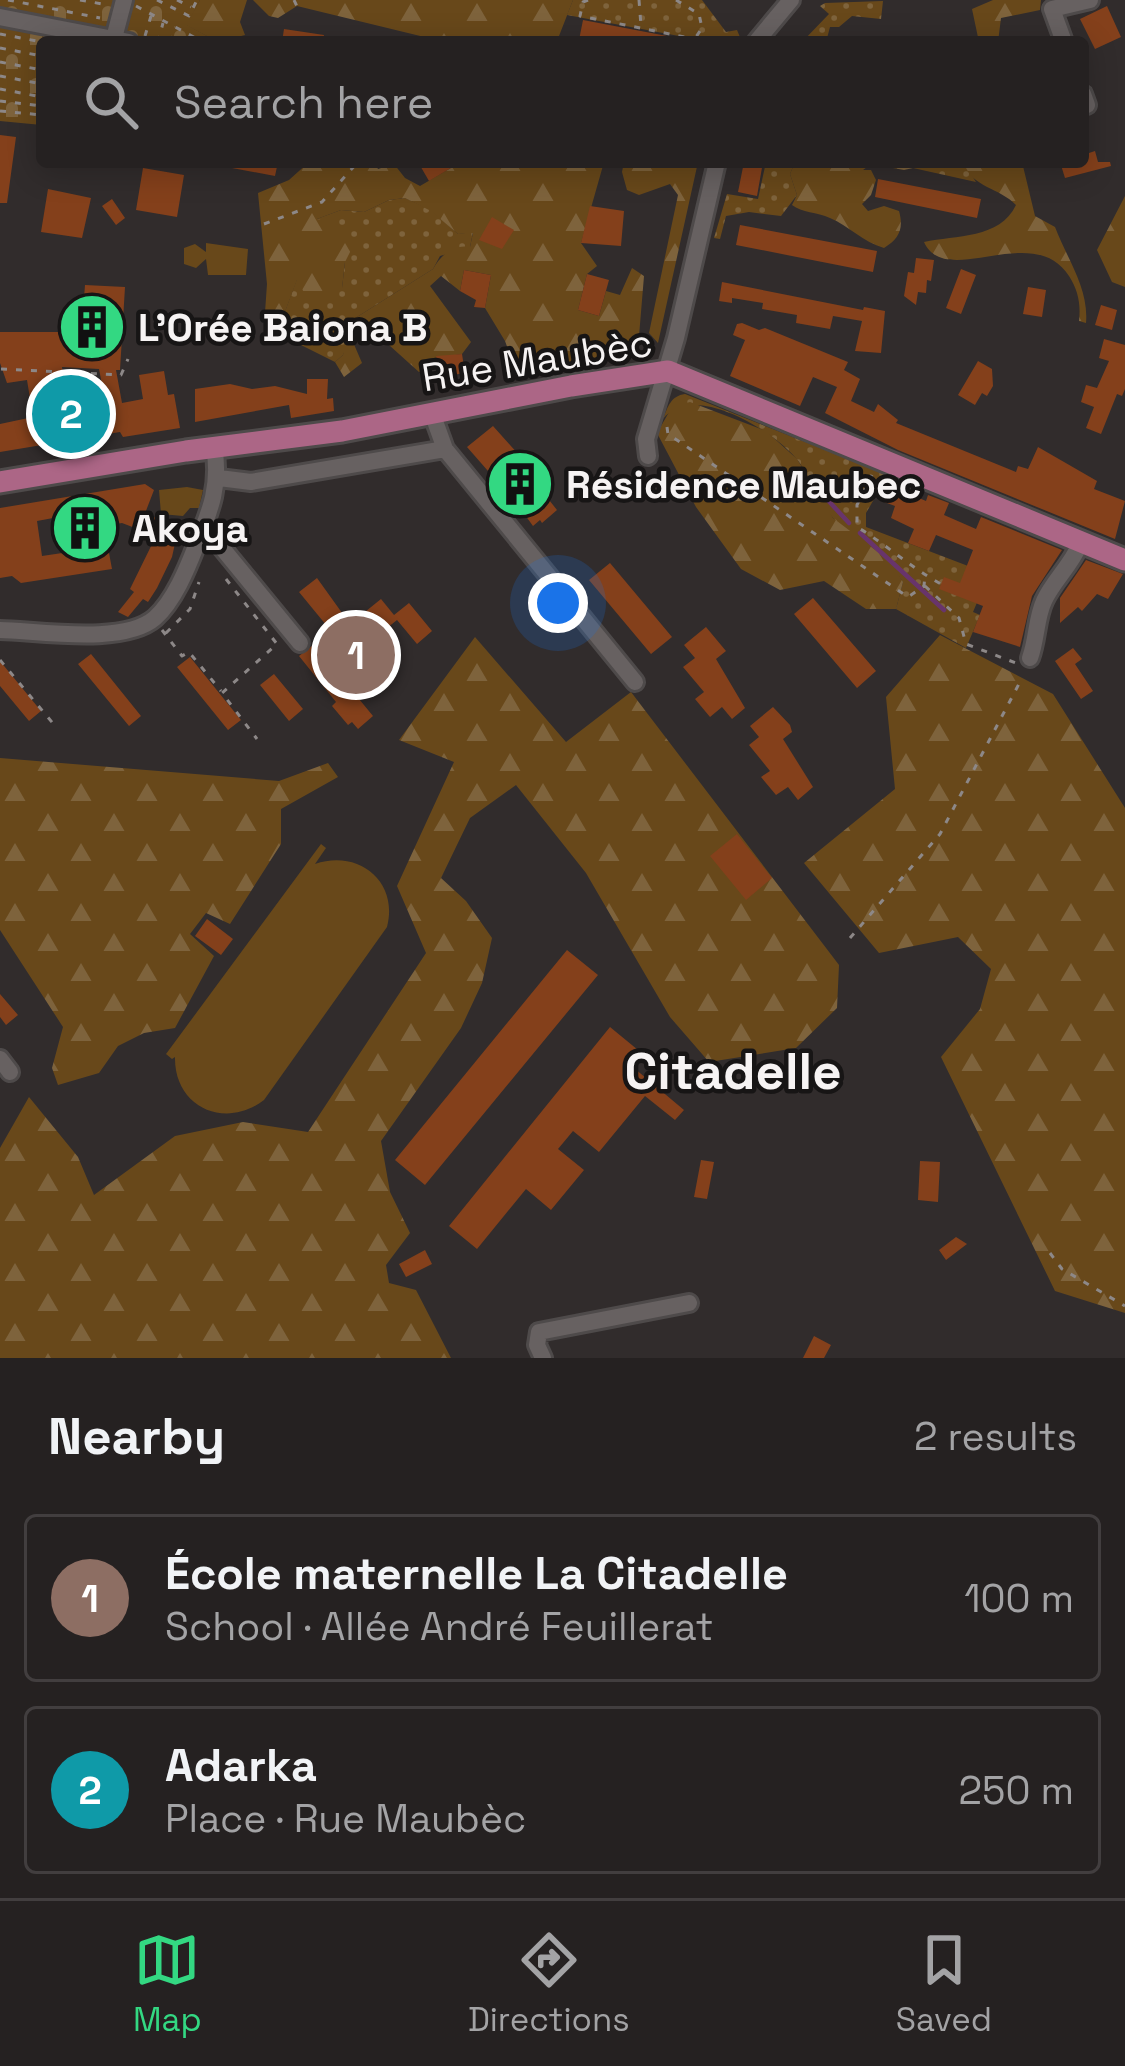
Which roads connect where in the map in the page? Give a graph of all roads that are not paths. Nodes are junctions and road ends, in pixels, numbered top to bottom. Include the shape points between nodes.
1 (790, 0) edge
2 (1090, 0) edge
3 (0, 17) edge
4 (120, 22) edge
5 (761, 36) edge
6 (1062, 36) edge
7 (716, 168) edge
8 (668, 371) junction
9 (432, 412) junction
10 (214, 447) junction
11 (445, 448) junction
12 (648, 456) dead end
13 (219, 478) junction
14 (0, 482) edge
15 (204, 526) junction
16 (1080, 544) junction
17 (1123, 553) edge
18 (0, 630) edge
19 (300, 643) dead end
20 (1026, 662) road end
21 (635, 682) dead end
22 (689, 1303) dead end
23 (543, 1358) edge

1 - 5 street
2 - 6 street via 1052,9
3 - 4 street
7 - 8 street
8 - 9 main road, Rue Maubèc
8 - 12 street
8 - 16 main road, Rue Maubèc
9 - 10 main road, Rue Maubèc
9 - 11 street
10 - 13 street
10 - 14 main road, Rue Maubèc
11 - 13 street via 251,482
11 - 21 street
13 - 15 street
15 - 18 street via 153,619 118,633
15 - 19 street
16 - 17 main road, Rue Maubèc
16 - 20 street via 1044,601
22 - 23 street via 538,1332

